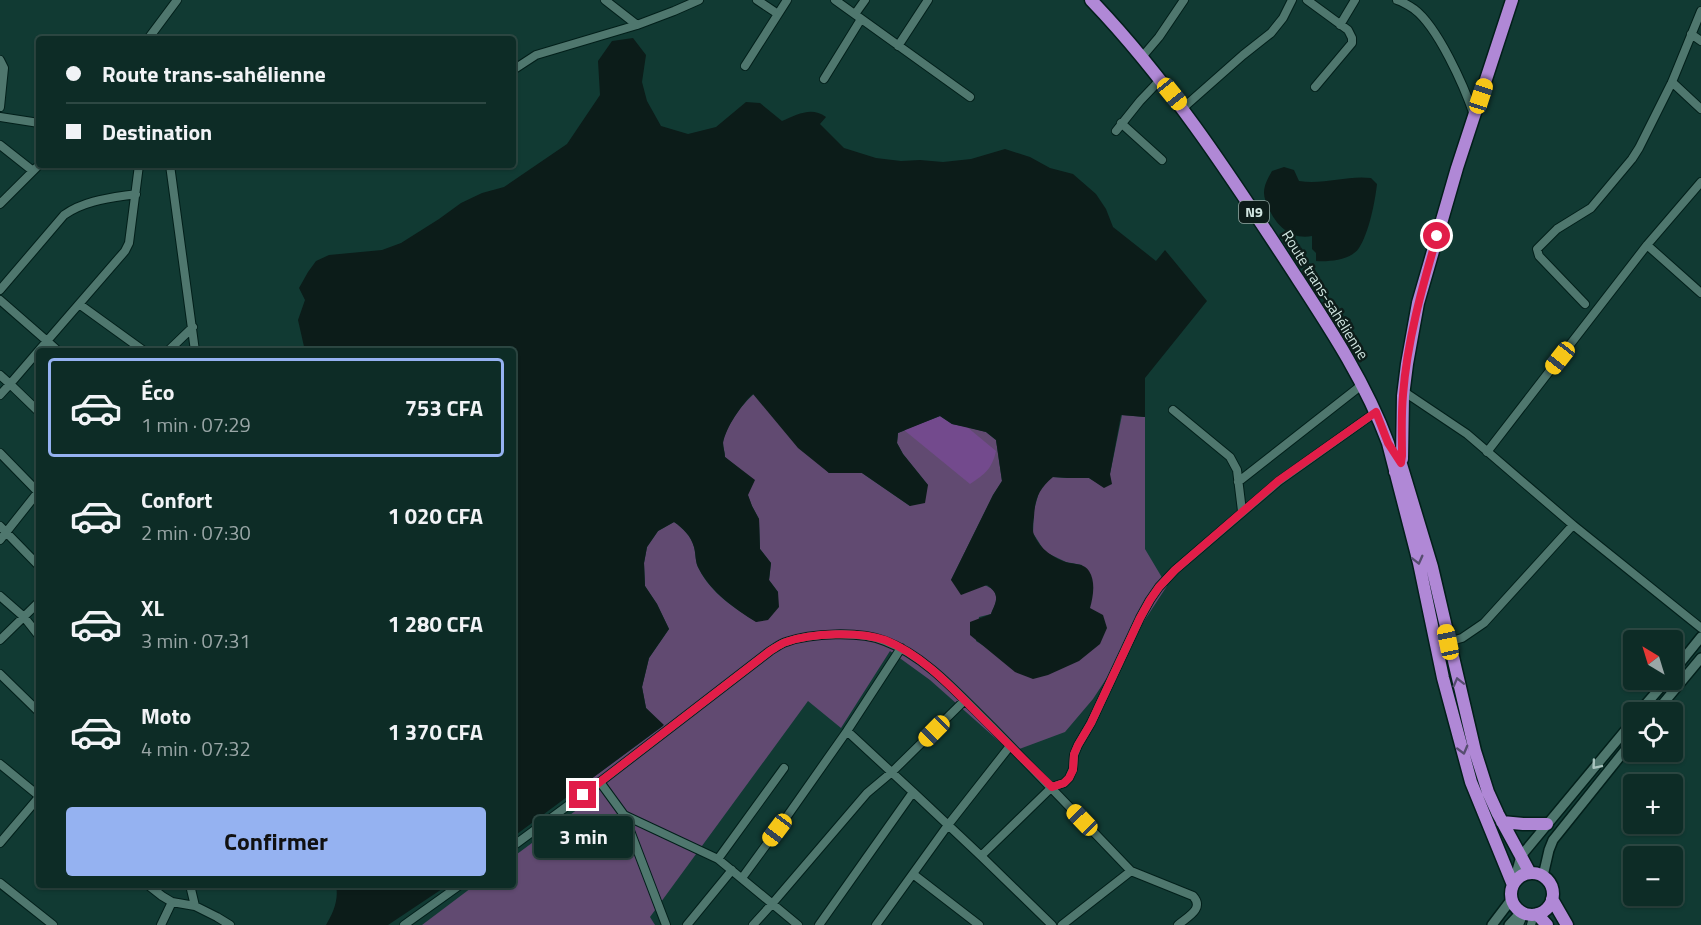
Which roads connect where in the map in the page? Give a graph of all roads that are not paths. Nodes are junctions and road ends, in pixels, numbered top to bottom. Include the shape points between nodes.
1 (177, 0) edge
2 (605, 0) edge
3 (699, 0) edge
4 (757, 0) edge
5 (787, 0) edge
6 (835, 0) edge
7 (865, 0) edge
8 (928, 0) edge
9 (1091, 0) edge
10 (1184, 0) edge
11 (1292, 0) edge
12 (1307, 0) edge
13 (1355, 0) edge
14 (1397, 0) edge
15 (1512, 0) edge
16 (1701, 11) edge
17 (778, 14) junction
18 (858, 17) junction
19 (1341, 25) junction
20 (637, 26) junction
21 (1691, 34) junction
22 (150, 36) edge
23 (1701, 41) edge
24 (898, 46) junction
25 (1142, 57) junction
26 (0, 60) edge
27 (745, 66) dead end
28 (516, 68) edge
29 (824, 79) dead end
30 (1160, 80) junction
31 (1672, 82) junction
32 (1315, 87) dead end
33 (970, 97) dead end
34 (0, 108) edge
35 (1183, 108) junction
36 (1701, 109) edge
37 (1475, 115) junction
38 (0, 117) edge
39 (36, 123) edge
40 (1121, 123) junction
41 (1116, 131) dead end
42 (0, 145) edge
43 (1162, 160) dead end
44 (36, 168) edge
45 (139, 168) edge
46 (170, 168) edge
47 (1701, 182) edge
48 (136, 194) junction
49 (1, 202) edge
50 (1647, 245) junction
51 (0, 290) edge
52 (1701, 293) edge
53 (0, 300) edge
54 (79, 304) junction
55 (1585, 304) dead end
56 (193, 327) junction
57 (47, 341) junction
58 (41, 348) edge
59 (55, 348) edge
60 (140, 348) edge
61 (171, 348) edge
62 (195, 348) edge
63 (36, 354) edge
64 (0, 375) edge
65 (10, 384) junction
66 (1362, 384) junction
67 (1403, 391) junction
68 (0, 395) edge
69 (36, 409) edge
70 (1173, 410) dead end
71 (1376, 412) junction
72 (1487, 452) junction
73 (0, 453) edge
74 (1398, 467) junction
75 (1238, 482) junction
76 (36, 489) edge
77 (36, 495) edge
78 (1242, 511) junction
79 (1573, 525) junction
80 (3, 529) edge
81 (0, 540) edge
82 (36, 563) edge
83 (0, 596) edge
84 (36, 605) edge
85 (24, 617) junction
86 (1701, 628) edge
87 (36, 632) edge
88 (1701, 637) edge
89 (0, 640) edge
90 (1443, 644) junction
91 (901, 648) junction
92 (1701, 658) edge
93 (1683, 659) edge
94 (0, 674) edge
95 (1658, 690) edge
96 (964, 700) junction
97 (1648, 702) edge
98 (1664, 702) edge
99 (36, 709) edge
100 (847, 731) junction
101 (1623, 733) edge
102 (1010, 746) junction
103 (1623, 753) edge
104 (0, 764) edge
105 (784, 768) dead end
106 (892, 772) junction
107 (600, 782) junction
108 (1052, 787) junction
109 (913, 792) junction
110 (36, 794) edge
111 (36, 800) edge
112 (624, 815) junction
113 (1502, 822) junction
114 (1547, 824) junction
115 (948, 825) junction
116 (0, 843) edge
117 (516, 844) edge
118 (981, 856) junction
119 (1521, 856) junction
120 (718, 859) junction
121 (732, 870) junction
122 (1131, 871) junction
123 (1530, 873) junction
124 (914, 874) junction
125 (1543, 876) junction
126 (741, 878) junction
127 (0, 883) edge
128 (1513, 885) junction
129 (152, 888) edge
130 (191, 888) edge
131 (456, 888) edge
132 (1552, 899) junction
133 (1511, 900) junction
134 (172, 902) junction
135 (772, 904) junction
136 (195, 906) junction
137 (1528, 917) edge
138 (53, 925) edge
139 (160, 925) edge
140 (230, 925) edge
141 (404, 925) edge
142 (666, 925) edge
143 (687, 925) edge
144 (753, 925) edge
145 (798, 925) edge
146 (819, 925) edge
147 (876, 925) edge
148 (979, 925) edge
149 (1052, 925) edge
150 (1062, 925) edge
151 (1178, 925) edge
152 (1492, 925) edge
153 (1509, 925) edge
154 (1547, 925) edge
155 (1567, 925) edge

1 - 22 street
2 - 20 street
3 - 20 street
4 - 17 street
5 - 17 street
6 - 18 street
7 - 18 street
8 - 24 street
9 - 25 highway, Route trans-sahélienne / N9
10 - 25 street
11 - 35 street via 1271,33
12 - 19 street
13 - 19 street
14 - 37 street via 1415,9 1428,24 1461,81
15 - 37 highway, Route trans-sahélienne / N9
16 - 21 street
17 - 27 street
18 - 24 street
18 - 29 street
19 - 32 street via 1348,30 1352,43
20 - 28 street via 537,55
21 - 23 street
21 - 31 street
24 - 33 street
25 - 30 highway, Route trans-sahélienne / N9
26 - 34 street via 4,68
30 - 35 highway, Route trans-sahélienne / N9
30 - 40 street
31 - 36 street
31 - 55 street via 1623,171 1590,208 1557,229 1537,249 1539,256
35 - 66 highway, Route trans-sahélienne / N9 via 1283,255
37 - 67 highway, Route trans-sahélienne / N9 via 1418,303
38 - 39 street
40 - 41 street
40 - 43 street
42 - 44 street
44 - 49 street
45 - 48 street
46 - 56 street
47 - 50 street
48 - 51 street via 84,203 63,214
48 - 54 street via 131,236 125,251
50 - 52 street
50 - 72 street
53 - 57 street
54 - 57 street
54 - 60 street
56 - 61 street
56 - 62 street
57 - 58 street
57 - 59 street
63 - 65 street
64 - 65 street
65 - 68 street
65 - 69 street
66 - 71 highway, Route trans-sahélienne / N9
66 - 75 street
67 - 72 street
67 - 74 highway, Route trans-sahélienne / N9 via 1402,456
70 - 75 street via 1230,457
71 - 74 highway, Route trans-sahélienne / N9
71 - 78 street
72 - 79 street
73 - 76 street
74 - 90 highway, Route trans-sahélienne / N9 via 1419,563
75 - 78 street
77 - 80 street
78 - 108 street via 1175,570 1150,600 1078,745 1069,778
79 - 86 street
79 - 90 street via 1484,623 1470,634
80 - 81 street
80 - 82 street
83 - 85 street
84 - 85 street
85 - 87 street
85 - 89 street
88 - 93 street
113 -> 90 highway, Route trans-sahélienne / N9 via 1474,751
90 -> 128 highway, Route trans-sahélienne / N9 via 1443,678 1471,782
91 - 96 street via 930,667
91 - 100 street
91 - 107 street via 884,640 855,635 819,636 784,643
92 - 98 street
94 - 99 street
95 - 97 street
96 - 102 street
96 - 106 street
100 - 106 street
100 - 126 street
101 -> 114 street
102 - 108 street
102 - 115 street
103 - 125 street via 1553,840
104 - 110 street
105 - 120 street
106 - 109 street
106 - 135 street via 867,793
107 - 112 street
107 - 117 street
108 - 118 street
108 - 122 street
109 - 115 street
109 - 146 street
111 - 116 street
112 - 120 street
112 - 142 street
113 - 114 highway
113 - 119 highway, Route trans-sahélienne / N9
114 - 119 street
115 - 118 street
115 - 124 street
118 - 149 street
119 - 123 highway, Route trans-sahélienne / N9
119 - 128 street
120 - 121 street
121 - 126 street
121 - 143 street
122 - 150 street
122 - 151 street via 1193,896 1197,909
123 - 125 highway
123 - 128 highway via 1519,877
124 - 147 street
124 - 148 street
125 - 132 highway via 1551,886
126 - 135 street
127 - 138 street
128 - 133 highway, Route trans-sahélienne / N9
129 - 134 street
130 - 136 street
131 - 141 street
132 - 137 highway via 1547,908
132 - 155 highway
133 - 137 highway
133 - 152 street
134 - 136 street
134 - 139 street
135 - 144 street
135 - 145 street
136 - 140 street
137 - 153 street
137 - 154 highway

